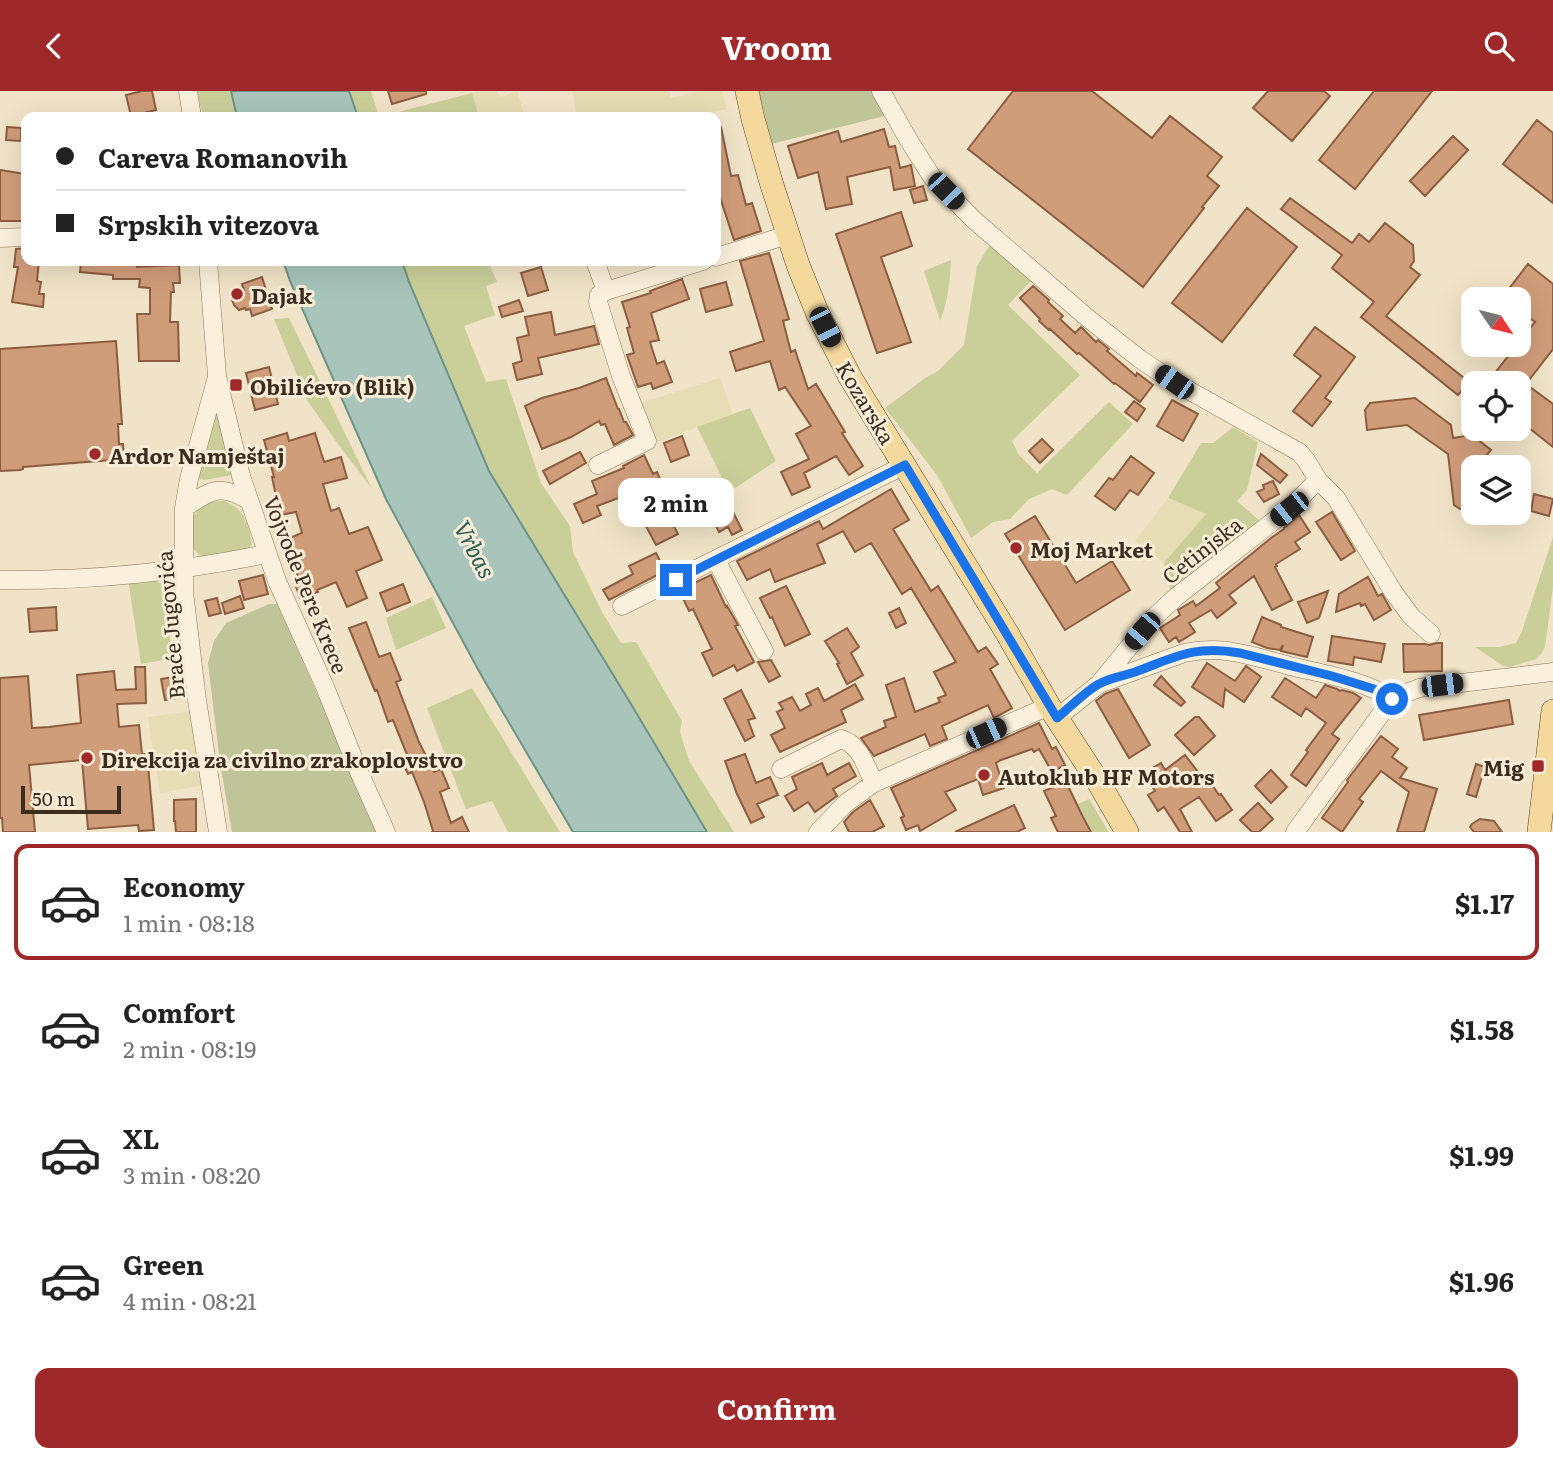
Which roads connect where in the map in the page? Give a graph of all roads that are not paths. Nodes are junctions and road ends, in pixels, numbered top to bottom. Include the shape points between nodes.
1 (188, 91) edge
2 (747, 91) edge
3 (881, 91) edge
4 (191, 112) edge
5 (788, 235) junction
6 (0, 237) edge
7 (21, 237) edge
8 (721, 255) edge
9 (208, 266) edge
10 (597, 266) edge
11 (687, 266) edge
12 (606, 291) junction
13 (217, 376) junction
14 (598, 465) dead end
15 (905, 465) junction
16 (1318, 480) junction
17 (248, 500) junction
18 (184, 508) junction
19 (266, 554) junction
20 (716, 560) junction
21 (184, 568) junction
22 (0, 580) edge
23 (622, 606) dead end
24 (1431, 633) dead end
25 (764, 651) dead end
26 (1553, 672) edge
27 (1099, 684) junction
28 (1392, 699) junction
29 (1553, 711) edge
30 (1053, 712) junction
31 (781, 769) dead end
32 (874, 783) junction
33 (218, 832) edge
34 (386, 832) edge
35 (818, 832) edge
36 (1127, 832) edge
37 (1295, 832) edge
38 (1539, 832) edge

1 - 4 street
2 - 5 main road, Kozarska
3 - 16 street via 932,177 974,220 1112,338 1174,382 1291,446
5 - 8 street
5 - 15 main road, Kozarska via 817,312 850,377
6 - 7 street
9 - 13 street, Vojvode Pere Krece
10 - 12 street
11 - 12 street
12 - 14 street via 598,302 647,441
13 - 17 street, Vojvode Pere Krece
13 - 18 street, Braće Jugovića
15 - 20 street
15 - 30 main road, Kozarska
16 - 24 street via 1336,498 1394,593
16 - 27 street, Cetinjska via 1289,509 1152,619
17 - 18 street via 232,491 213,491
17 - 19 street, Vojvode Pere Krece
18 - 21 street, Braće Jugovića
19 - 21 street
19 - 34 street, Vojvode Pere Krece
20 - 23 street
20 - 25 street
21 - 22 street via 58,580
21 - 33 street, Braće Jugovića via 197,700
26 - 28 street via 1419,688
27 - 28 street via 1184,653 1213,650 1332,676
27 - 30 street, Cetinjska
28 - 37 street
29 - 38 main road
30 - 32 street, Cetinjska
30 - 36 main road, Kozarska
31 - 32 street via 845,740 855,747
32 - 35 street, Cetinjska

